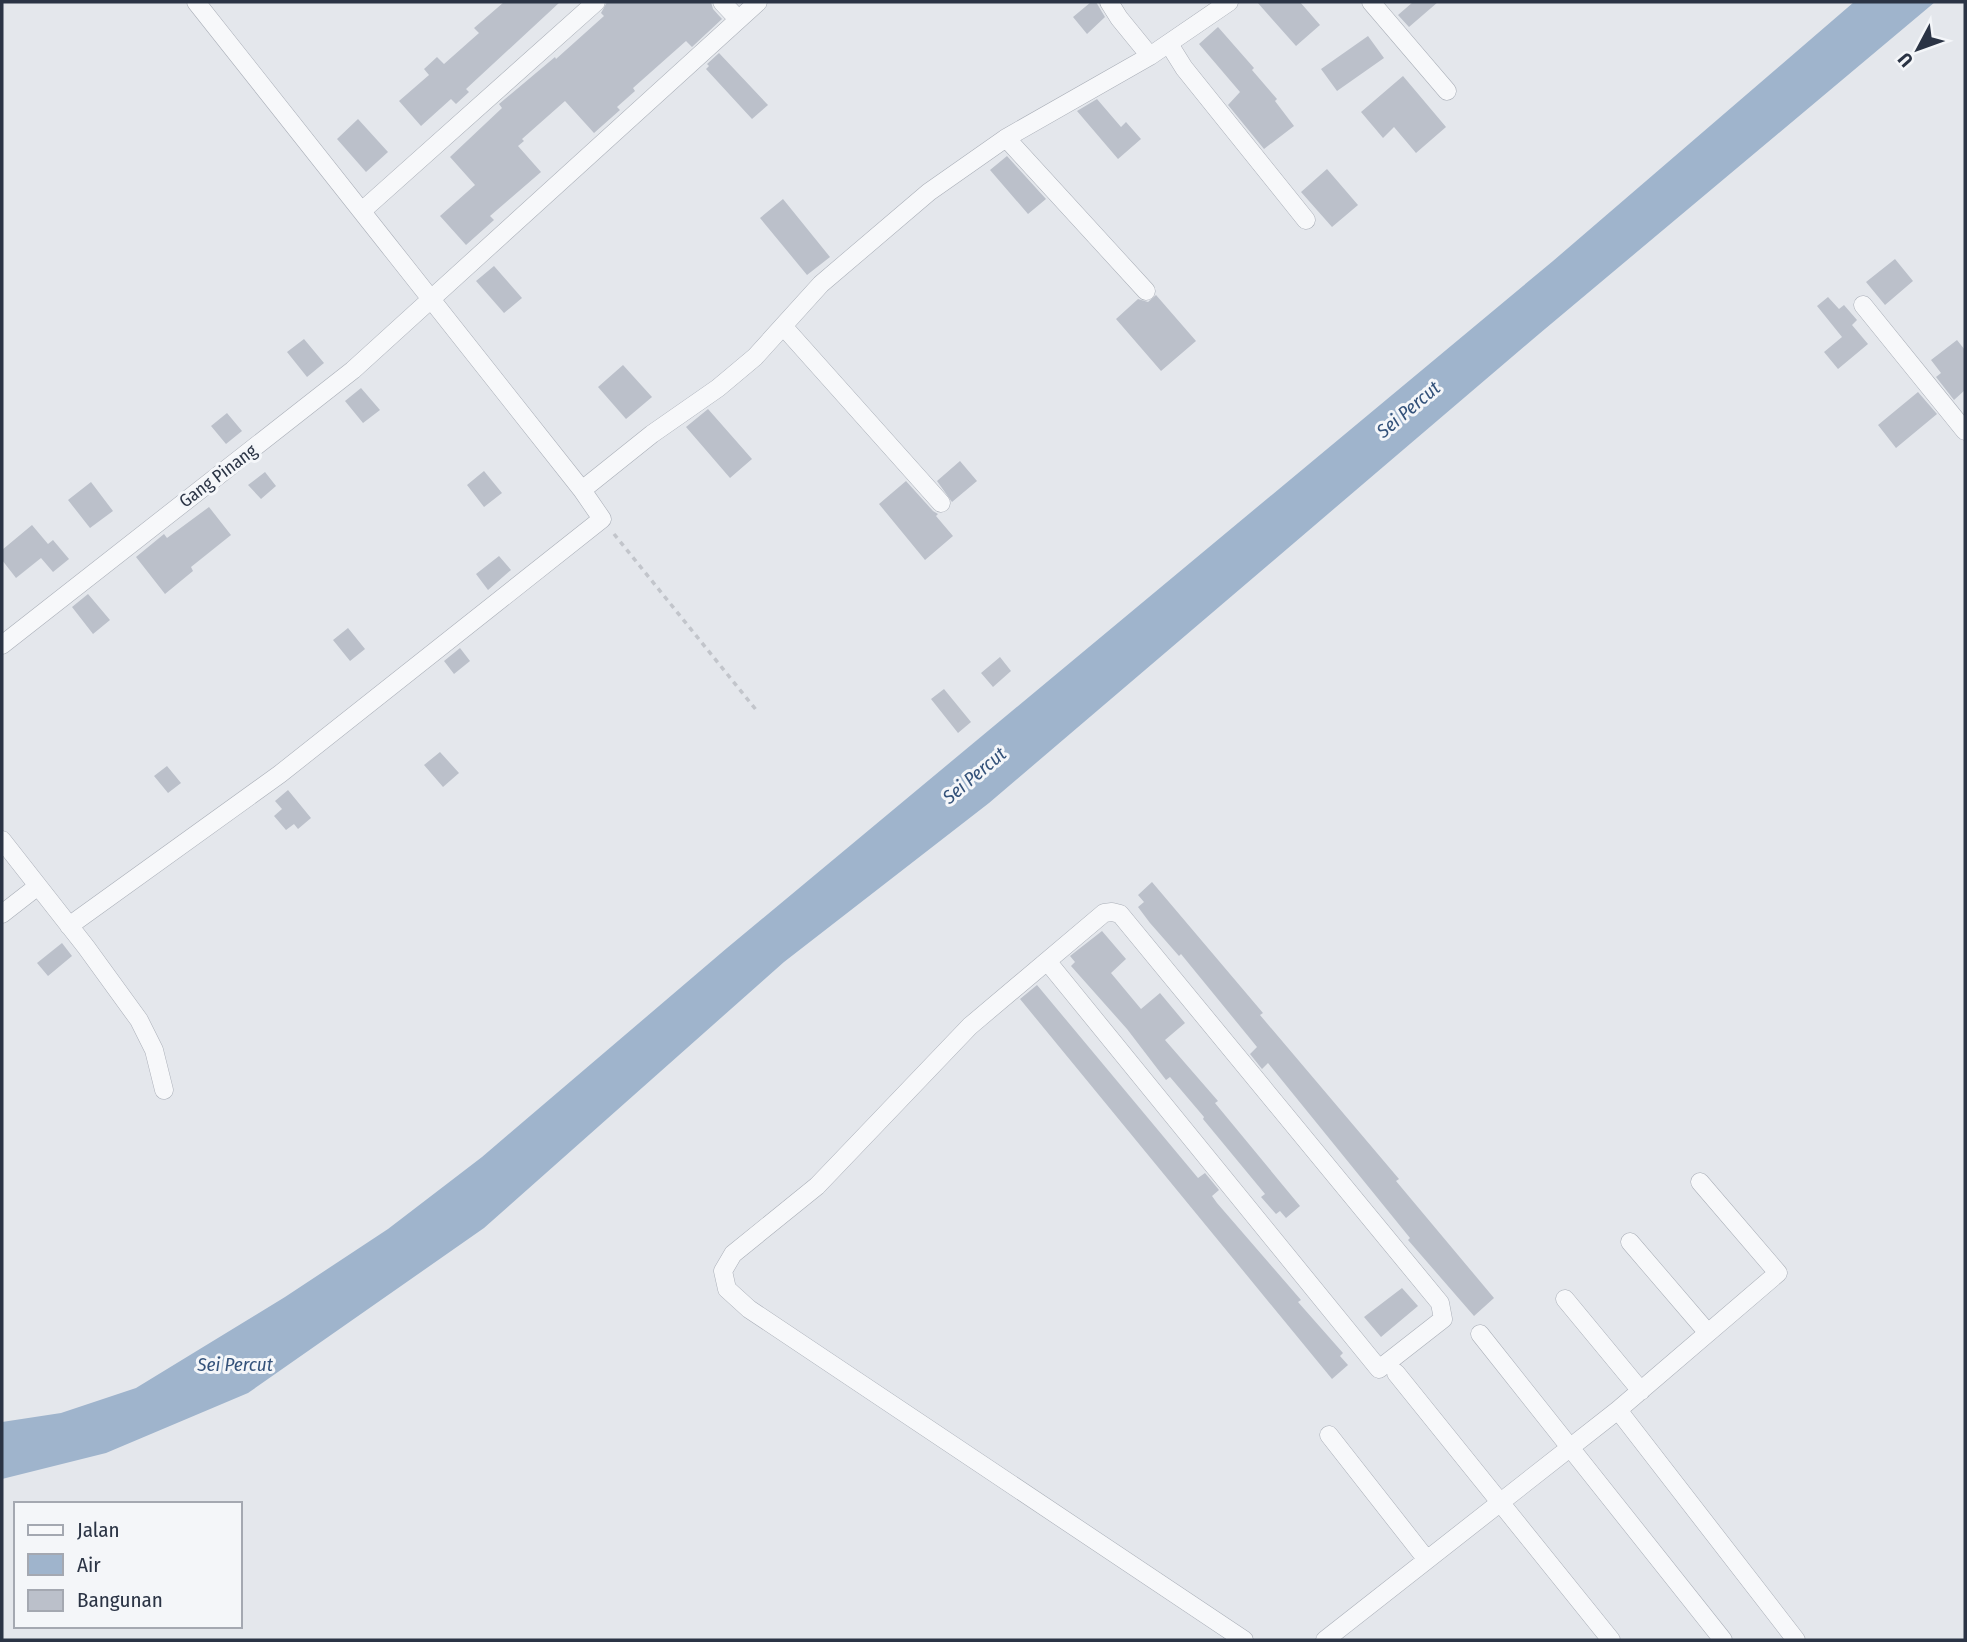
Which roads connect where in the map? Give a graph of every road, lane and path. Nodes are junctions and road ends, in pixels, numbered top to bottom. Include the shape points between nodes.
1 (196, 2) edge
2 (596, 2) edge
3 (722, 2) edge
4 (758, 2) edge
5 (1109, 2) edge
6 (1229, 2) edge
7 (1371, 2) edge
8 (738, 19) junction
9 (1169, 44) junction
10 (1150, 56) junction
11 (1447, 91) dead end
12 (1006, 138) junction
13 (363, 210) junction
14 (1306, 220) dead end
15 (1146, 291) dead end
16 (430, 301) junction
17 (1863, 305) dead end
18 (783, 326) junction
19 (1965, 430) edge
20 (582, 490) junction
21 (940, 503) dead end
22 (602, 519) junction
23 (2, 645) edge
24 (757, 711) dead end
25 (2, 840) edge
26 (38, 886) junction
27 (2, 914) edge
28 (69, 926) junction
29 (1047, 961) junction
30 (164, 1090) dead end
31 (1700, 1182) dead end
32 (1630, 1242) dead end
33 (1565, 1299) dead end
34 (1708, 1333) junction
35 (1480, 1334) dead end
36 (1396, 1373) dead end
37 (1641, 1391) junction
38 (1618, 1410) junction
39 (1329, 1435) dead end
40 (1569, 1447) junction
41 (1500, 1502) junction
42 (1427, 1560) junction
43 (1244, 1640) edge
44 (1325, 1640) edge
45 (1611, 1640) edge
46 (1723, 1640) edge
47 (1796, 1640) edge

1 - 13 street
2 - 13 street
3 - 8 street
4 - 8 street, Gang Pinang
5 - 10 street
6 - 9 street
7 - 11 street
8 - 16 street, Gang Pinang
9 - 10 street
9 - 14 street
10 - 12 street
12 - 15 street
12 - 18 street via 919,201 821,284
13 - 16 street
16 - 20 street
16 - 23 street, Gang Pinang via 353,370
17 - 19 street
18 - 20 street via 718,388
18 - 21 street
20 - 22 street
22 - 24 path
22 - 28 street via 280,774
25 - 26 street
26 - 27 street
26 - 28 street
28 - 30 street via 139,1020 154,1051
29 - 29 street via 1379,1370 1443,1319 1440,1303 1120,914 1104,913
29 - 43 street via 970,1026 817,1186 733,1254 723,1271 727,1289 749,1310
31 - 34 street via 1778,1273
32 - 34 street
33 - 37 street
34 - 37 street
35 - 40 street
36 - 41 street
37 - 38 street
38 - 40 street
38 - 47 street
39 - 42 street
40 - 41 street
40 - 46 street
41 - 42 street
41 - 45 street
42 - 44 street

